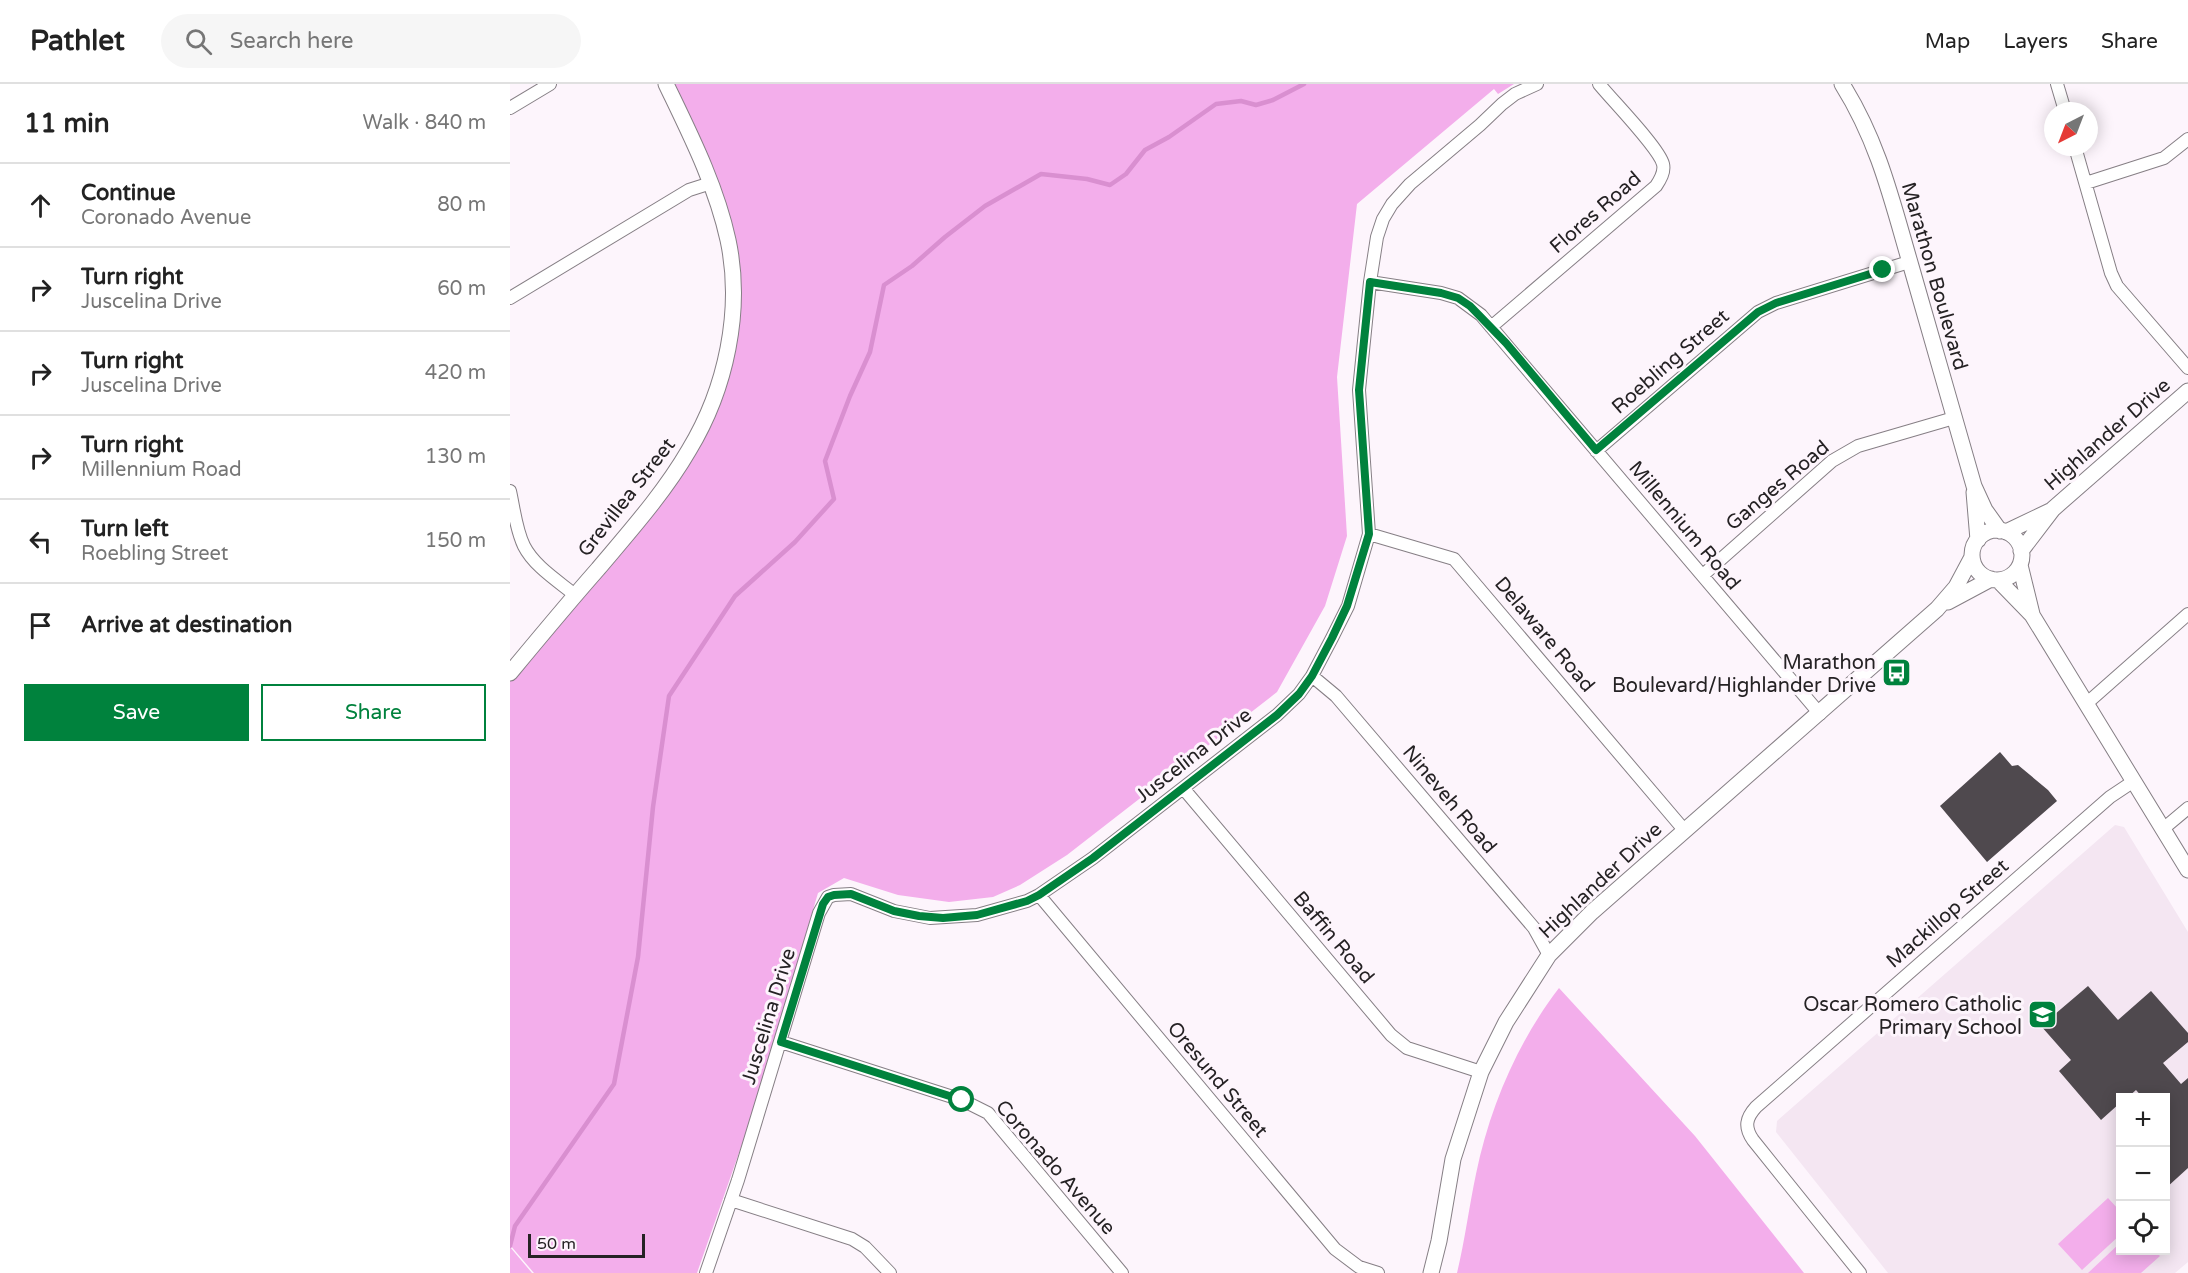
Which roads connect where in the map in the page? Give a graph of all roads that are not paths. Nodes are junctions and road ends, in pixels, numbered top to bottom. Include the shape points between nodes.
1 (550, 84) edge
2 (666, 84) edge
3 (1537, 84) edge
4 (1599, 84) edge
5 (1842, 84) edge
6 (2056, 84) edge
7 (2062, 102) edge
8 (510, 108) edge
9 (2188, 139) edge
10 (2078, 156) edge
11 (711, 183) junction
12 (2086, 183) junction
13 (1909, 262) junction
14 (1370, 282) junction
15 (510, 298) edge
16 (1491, 327) junction
17 (2188, 368) edge
18 (2188, 391) edge
19 (1954, 418) junction
20 (1596, 450) junction
21 (1974, 486) junction
22 (510, 491) edge
23 (2053, 509) junction
24 (2003, 532) junction
25 (1369, 534) junction
26 (1978, 540) junction
27 (1972, 557) junction
28 (2021, 558) junction
29 (1703, 575) junction
30 (1994, 580) junction
31 (575, 595) junction
32 (1938, 609) junction
33 (2188, 614) edge
34 (2032, 615) junction
35 (510, 673) edge
36 (1312, 676) junction
37 (2086, 704) junction
38 (1820, 714) junction
39 (2134, 781) junction
40 (1183, 788) junction
41 (2188, 808) edge
42 (2163, 829) junction
43 (1685, 831) junction
44 (2188, 870) edge
45 (1039, 895) junction
46 (1550, 955) junction
47 (781, 1042) junction
48 (1481, 1072) junction
49 (731, 1200) junction
50 (706, 1273) edge
51 (890, 1273) edge
52 (1122, 1273) edge
53 (1378, 1273) edge
54 (1431, 1273) edge
55 (1860, 1273) edge

1 - 8 street
2 - 11 street, Grevillea Street
3 - 14 street, Juscelina Drive via 1502,104 1392,204 1377,237
4 - 16 street, Flores Road via 1655,150 1664,165 1662,177
5 - 13 street, Marathon Boulevard via 1866,125
6 - 7 street
9 - 12 street via 2164,158
10 - 12 street
11 - 15 street via 689,190
11 - 31 street, Grevillea Street via 728,242 732,289 728,351 717,390 690,449 671,477
12 - 17 street via 2117,286
13 - 19 street, Marathon Boulevard
13 - 20 street, Roebling Street via 1758,312
14 - 16 street, Millennium Road via 1458,298
14 - 25 street, Juscelina Drive via 1359,390
16 - 20 street, Millennium Road
18 - 23 street, Highlander Drive
19 - 21 street, Marathon Boulevard
19 - 29 street, Ganges Road via 1844,453
20 - 29 street, Millennium Road
21 - 24 street, Marathon Boulevard via 1985,510
21 - 26 street, Marathon Boulevard
22 - 31 street via 528,553
23 - 24 street, Highlander Drive
23 - 28 street, Highlander Drive
24 - 26 street via 1987,533
24 - 28 street via 2018,543
25 - 36 street, Juscelina Drive via 1347,606
25 - 43 street, Delaware Road via 1454,559
26 - 27 street
27 - 30 street via 1978,571
27 - 32 street, Highlander Drive via 1956,587
28 - 30 street via 2011,576
28 - 34 street
29 - 38 street, Millennium Road
30 - 32 street, Highlander Drive
30 - 34 street
31 - 35 street, Grevillea Street
32 - 38 street, Highlander Drive
33 - 37 street
34 - 37 street
36 - 40 street, Juscelina Drive via 1277,715
36 - 46 street, Nineveh Road via 1336,696 1511,901
37 - 39 street
38 - 43 street, Highlander Drive
39 - 42 street
39 - 55 street, Mackillop Street via 2012,882 1748,1117 1747,1127 1753,1140
40 - 45 street, Juscelina Drive
40 - 48 street, Baffin Road via 1391,1035 1407,1048
41 - 42 street
42 - 44 street
43 - 46 street, Highlander Drive via 1592,912
45 - 47 street, Juscelina Drive via 995,911 943,918 894,911 851,894 828,897 819,913
45 - 53 street, Oresund Street via 1335,1249 1359,1267
46 - 48 street, Highlander Drive via 1506,1022
47 - 49 street, Juscelina Drive
47 - 52 street, Coronado Avenue via 962,1100 988,1113
48 - 54 street, Highlander Drive via 1453,1159
49 - 50 street, Juscelina Drive
49 - 51 street via 852,1239

